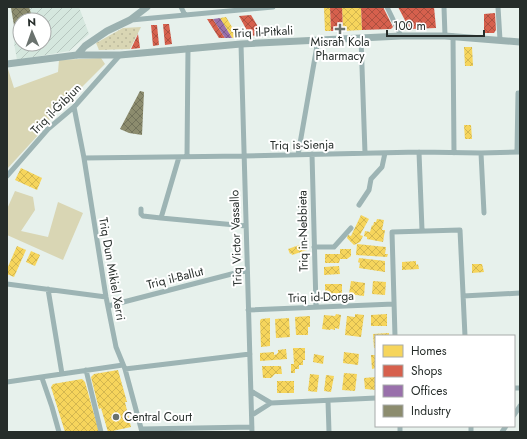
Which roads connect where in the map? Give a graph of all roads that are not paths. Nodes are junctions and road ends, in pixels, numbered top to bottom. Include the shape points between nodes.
1 (147, 7) edge
2 (181, 7) edge
3 (273, 7) edge
4 (387, 7) edge
5 (444, 7) edge
6 (498, 7) edge
7 (185, 15) junction
8 (130, 20) junction
9 (401, 36) junction
10 (445, 36) junction
11 (453, 36) junction
12 (360, 38) junction
13 (318, 40) junction
14 (500, 40) junction
15 (520, 42) edge
16 (241, 44) junction
17 (188, 48) junction
18 (77, 55) junction
19 (120, 55) junction
20 (7, 64) edge
21 (519, 93) edge
22 (74, 107) junction
23 (419, 152) junction
24 (519, 152) edge
25 (365, 153) junction
26 (385, 153) junction
27 (454, 153) junction
28 (312, 154) junction
29 (481, 154) junction
30 (298, 155) junction
31 (244, 156) junction
32 (179, 157) junction
33 (187, 157) junction
34 (84, 158) junction
35 (7, 176) edge
36 (359, 205) dead end
37 (141, 209) dead end
38 (484, 213) dead end
39 (161, 218) junction
40 (246, 226) junction
41 (351, 228) dead end
42 (422, 230) junction
43 (314, 247) junction
44 (247, 270) junction
45 (7, 284) edge
46 (48, 289) junction
47 (520, 293) edge
48 (463, 296) junction
49 (106, 297) junction
50 (394, 304) junction
51 (108, 306) junction
52 (316, 306) junction
53 (248, 310) junction
54 (395, 335) edge
55 (466, 335) edge
56 (250, 354) junction
57 (124, 367) junction
58 (86, 370) junction
59 (62, 374) junction
60 (42, 378) junction
61 (7, 382) edge
62 (251, 391) junction
63 (375, 398) edge
64 (328, 400) junction
65 (270, 403) junction
66 (252, 415) junction
67 (252, 429) edge
68 (141, 430) edge
69 (59, 432) edge
70 (101, 432) edge
71 (329, 432) edge

1 - 8 street
2 - 7 street
3 - 7 street
4 - 9 street
5 - 10 street
6 - 14 street
7 - 8 street
8 - 18 street via 107,31 85,46
9 - 10 street, Triq il-Pitkali
9 - 12 street, Triq il-Pitkali
10 - 11 street, Triq il-Pitkali
11 - 14 street, Triq il-Pitkali
11 - 27 street
12 - 13 street, Triq il-Pitkali
12 - 25 street
13 - 16 street, Triq il-Pitkali
13 - 30 street
14 - 15 street, Triq il-Pitkali
16 - 17 street, Triq il-Pitkali
16 - 31 street, Triq Victor Vassallo
17 - 19 street, Triq il-Pitkali
17 - 33 street
18 - 19 street, Triq il-Pitkali
18 - 20 street, Triq il-Pitkali
19 - 22 street, Triq il-Ġibjun
21 - 24 street
22 - 34 street, Triq Dun Mikiel Xerri
22 - 35 street, Triq il-Ġibjun via 48,129
23 - 26 street, Triq is-Sienja
23 - 27 street, Triq is-Sienja
23 - 42 street
24 - 29 street, Triq is-Sienja
25 - 26 street, Triq is-Sienja
25 - 28 street, Triq is-Sienja
26 - 36 street via 382,166 371,179 369,190
27 - 29 street, Triq is-Sienja
28 - 30 street, Triq is-Sienja
28 - 43 street, Triq in-Nebbieta
29 - 38 street
30 - 31 street, Triq is-Sienja
31 - 33 street, Triq is-Sienja
31 - 40 street, Triq Victor Vassallo
32 - 33 street, Triq is-Sienja
32 - 34 street, Triq is-Sienja
32 - 39 street
34 - 49 street, Triq Dun Mikiel Xerri
37 - 39 street via 143,216
39 - 40 street
40 - 44 street, Triq Victor Vassallo
41 - 43 street via 334,247
42 - 48 street via 460,230
42 - 50 street via 392,232
43 - 52 street, Triq in-Nebbieta
44 - 51 street, Triq il-Ballut
44 - 53 street, Triq Victor Vassallo
45 - 46 street
46 - 49 street
46 - 59 street
47 - 48 street
48 - 55 street
49 - 51 street, Triq Dun Mikiel Xerri
50 - 52 street, Triq id-Dorga
50 - 54 street
51 - 57 street, Triq Dun Mikiel Xerri via 116,347
52 - 53 street, Triq id-Dorga
53 - 56 street, Triq Victor Vassallo
56 - 57 street
56 - 62 street, Triq Victor Vassallo
57 - 58 street
57 - 68 street, Triq Dun Mikiel Xerri
58 - 59 street
58 - 70 street
59 - 60 street
60 - 61 street
60 - 69 street
62 - 65 street
62 - 66 street, Triq Victor Vassallo
63 - 64 street
64 - 65 street
64 - 71 street
65 - 66 street
66 - 67 street, Triq Victor Vassallo
67 - 68 street

